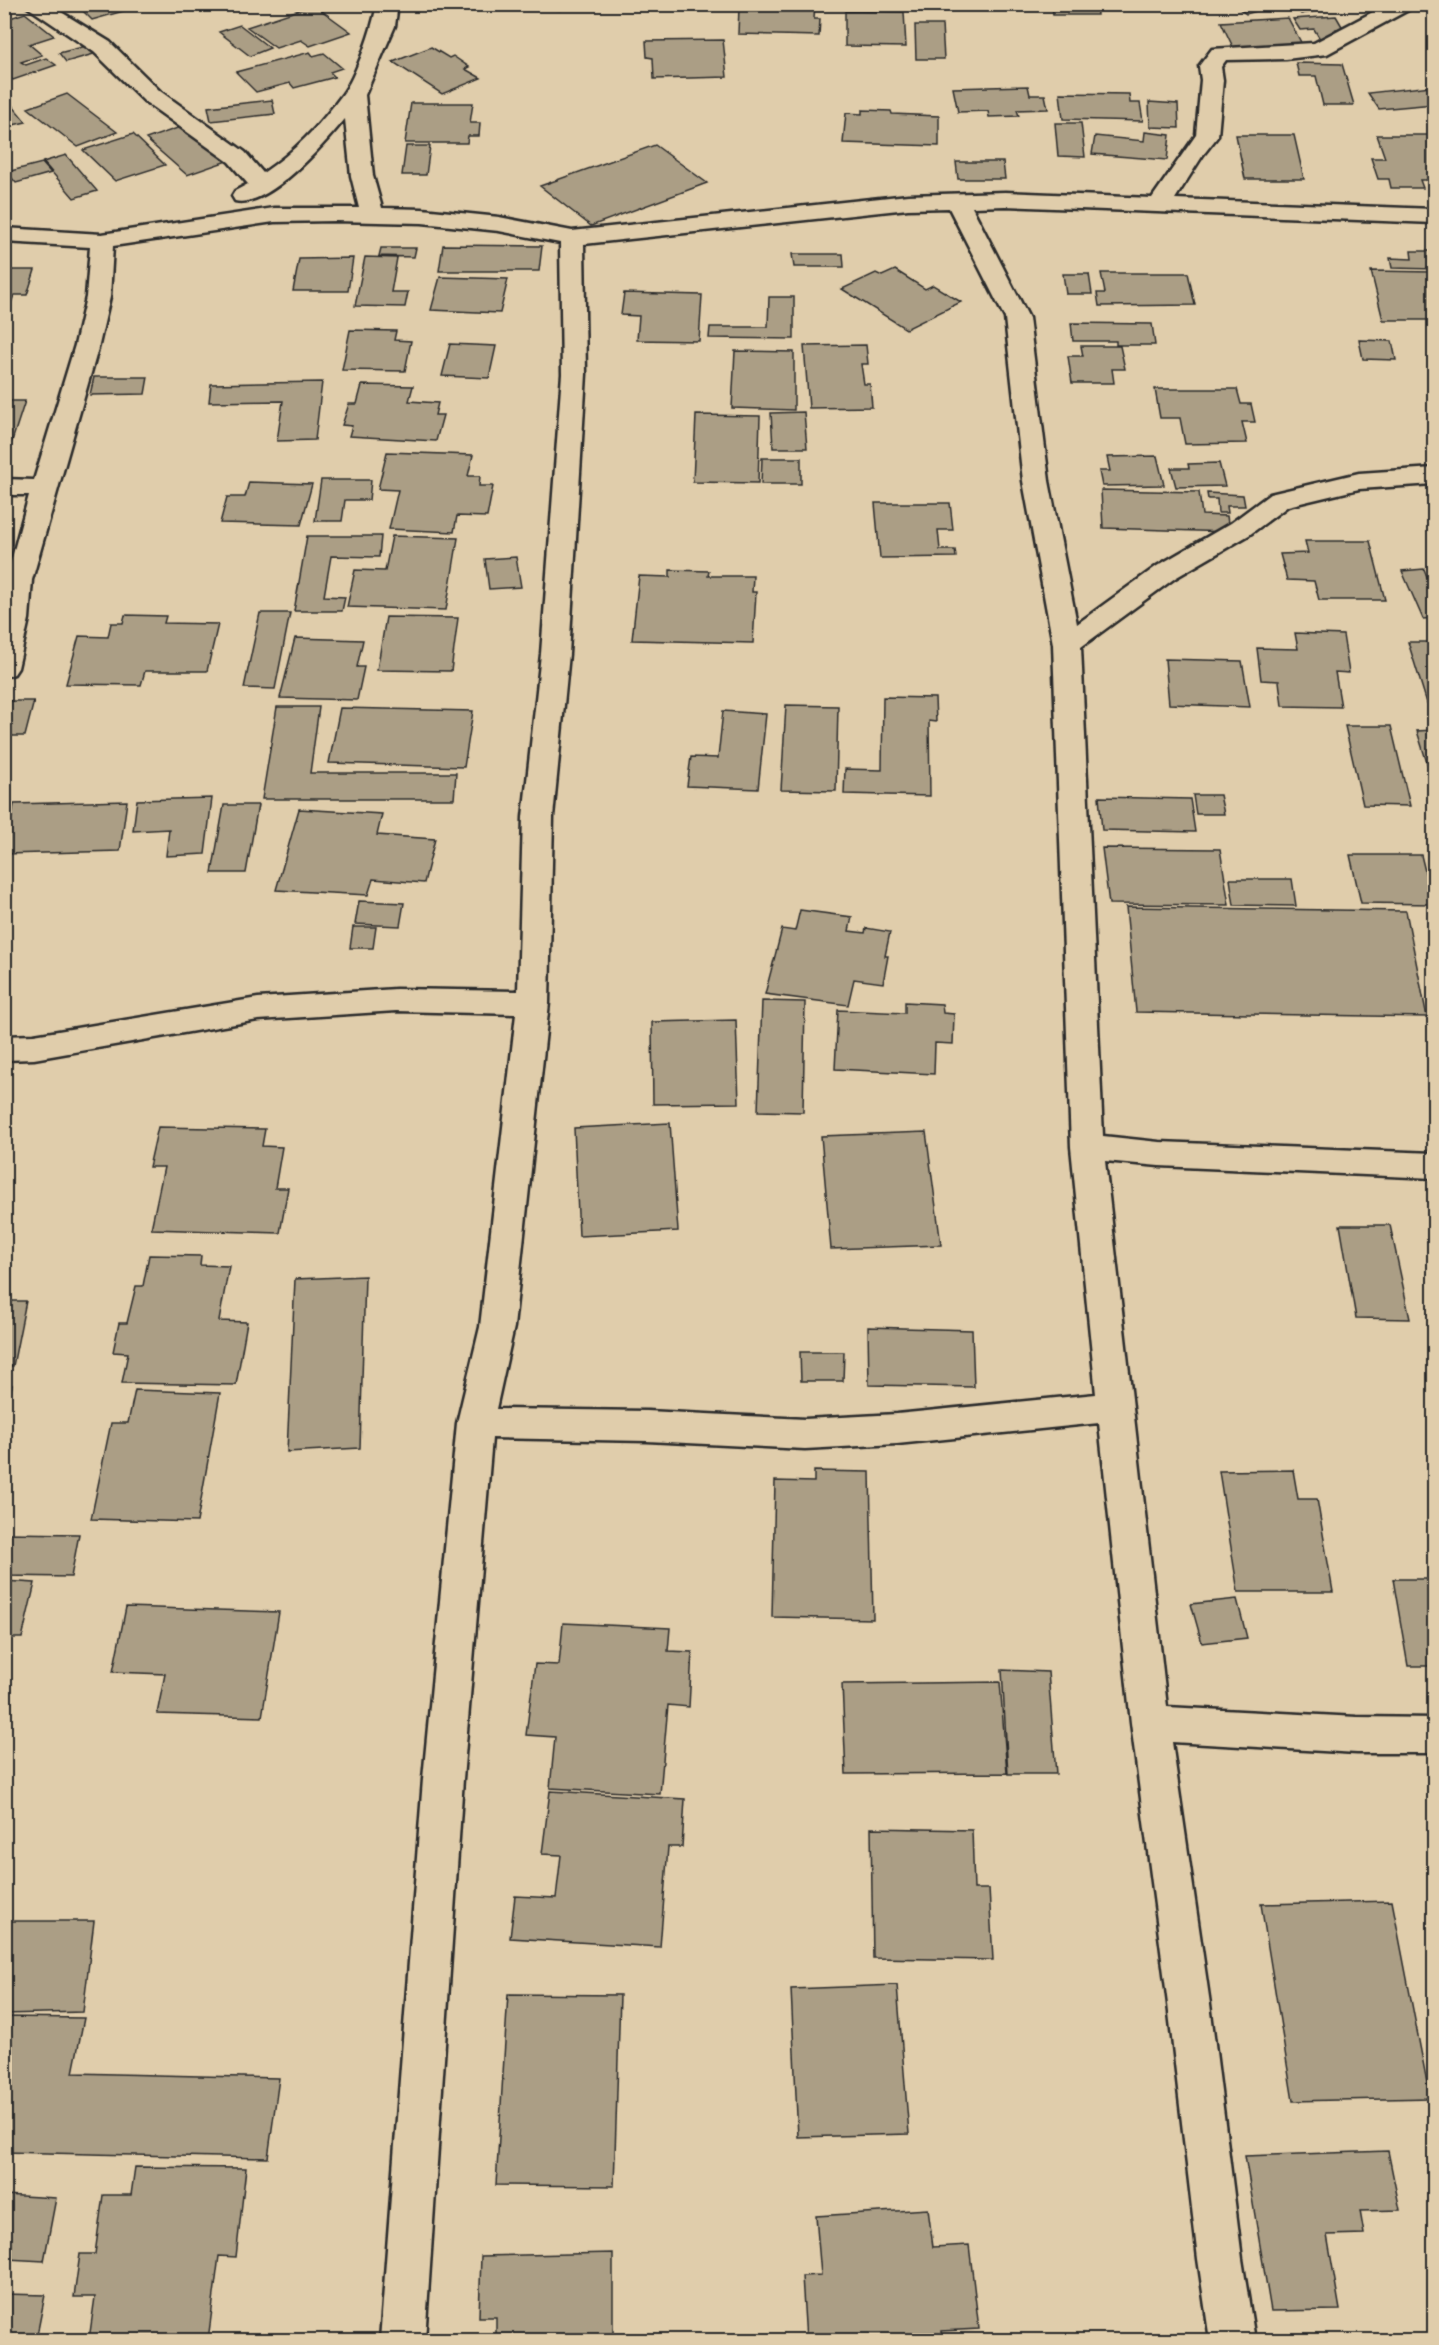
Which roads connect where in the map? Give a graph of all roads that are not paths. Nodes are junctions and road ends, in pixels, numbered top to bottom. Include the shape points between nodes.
1 (33, 4) edge
2 (388, 4) edge
3 (1405, 4) edge
4 (354, 95) junction
5 (262, 186) junction
6 (957, 200) junction
7 (1160, 204) junction
8 (372, 215) junction
9 (1434, 216) edge
10 (174, 230) junction
11 (4, 235) edge
12 (572, 238) junction
13 (102, 241) junction
14 (1434, 476) edge
15 (4, 487) edge
16 (44, 488) junction
17 (1067, 644) junction
18 (4, 668) edge
19 (533, 1003) junction
20 (4, 1048) edge
21 (1087, 1147) junction
22 (1434, 1166) edge
23 (1115, 1407) junction
24 (475, 1423) junction
25 (1150, 1723) junction
26 (1434, 1735) edge
27 (402, 2340) edge
28 (1233, 2340) edge

1 - 5 street via 102,47 152,96 237,157
2 - 4 street via 384,26
3 - 7 street via 1319,49 1220,54 1210,66 1207,136
4 - 5 street via 314,142
4 - 8 street via 362,176
5 - 10 street
6 - 7 street
6 - 12 street
6 - 17 street via 1017,318 1036,481
7 - 9 street
8 - 10 street via 274,215
8 - 12 street via 499,224
10 - 13 street
11 - 13 street
12 - 19 street via 574,374 555,654 538,817
13 - 16 street via 98,297 87,345
14 - 17 street via 1359,481 1279,500 1240,529 1166,572
15 - 16 street
16 - 18 street via 19,580
17 - 21 street
19 - 20 street via 396,1000 258,1009 34,1047
19 - 24 street via 497,1327
21 - 22 street via 1159,1154
21 - 23 street
23 - 24 street via 897,1429 805,1434
23 - 25 street
24 - 27 street via 443,1779
25 - 26 street via 1357,1735
25 - 28 street

